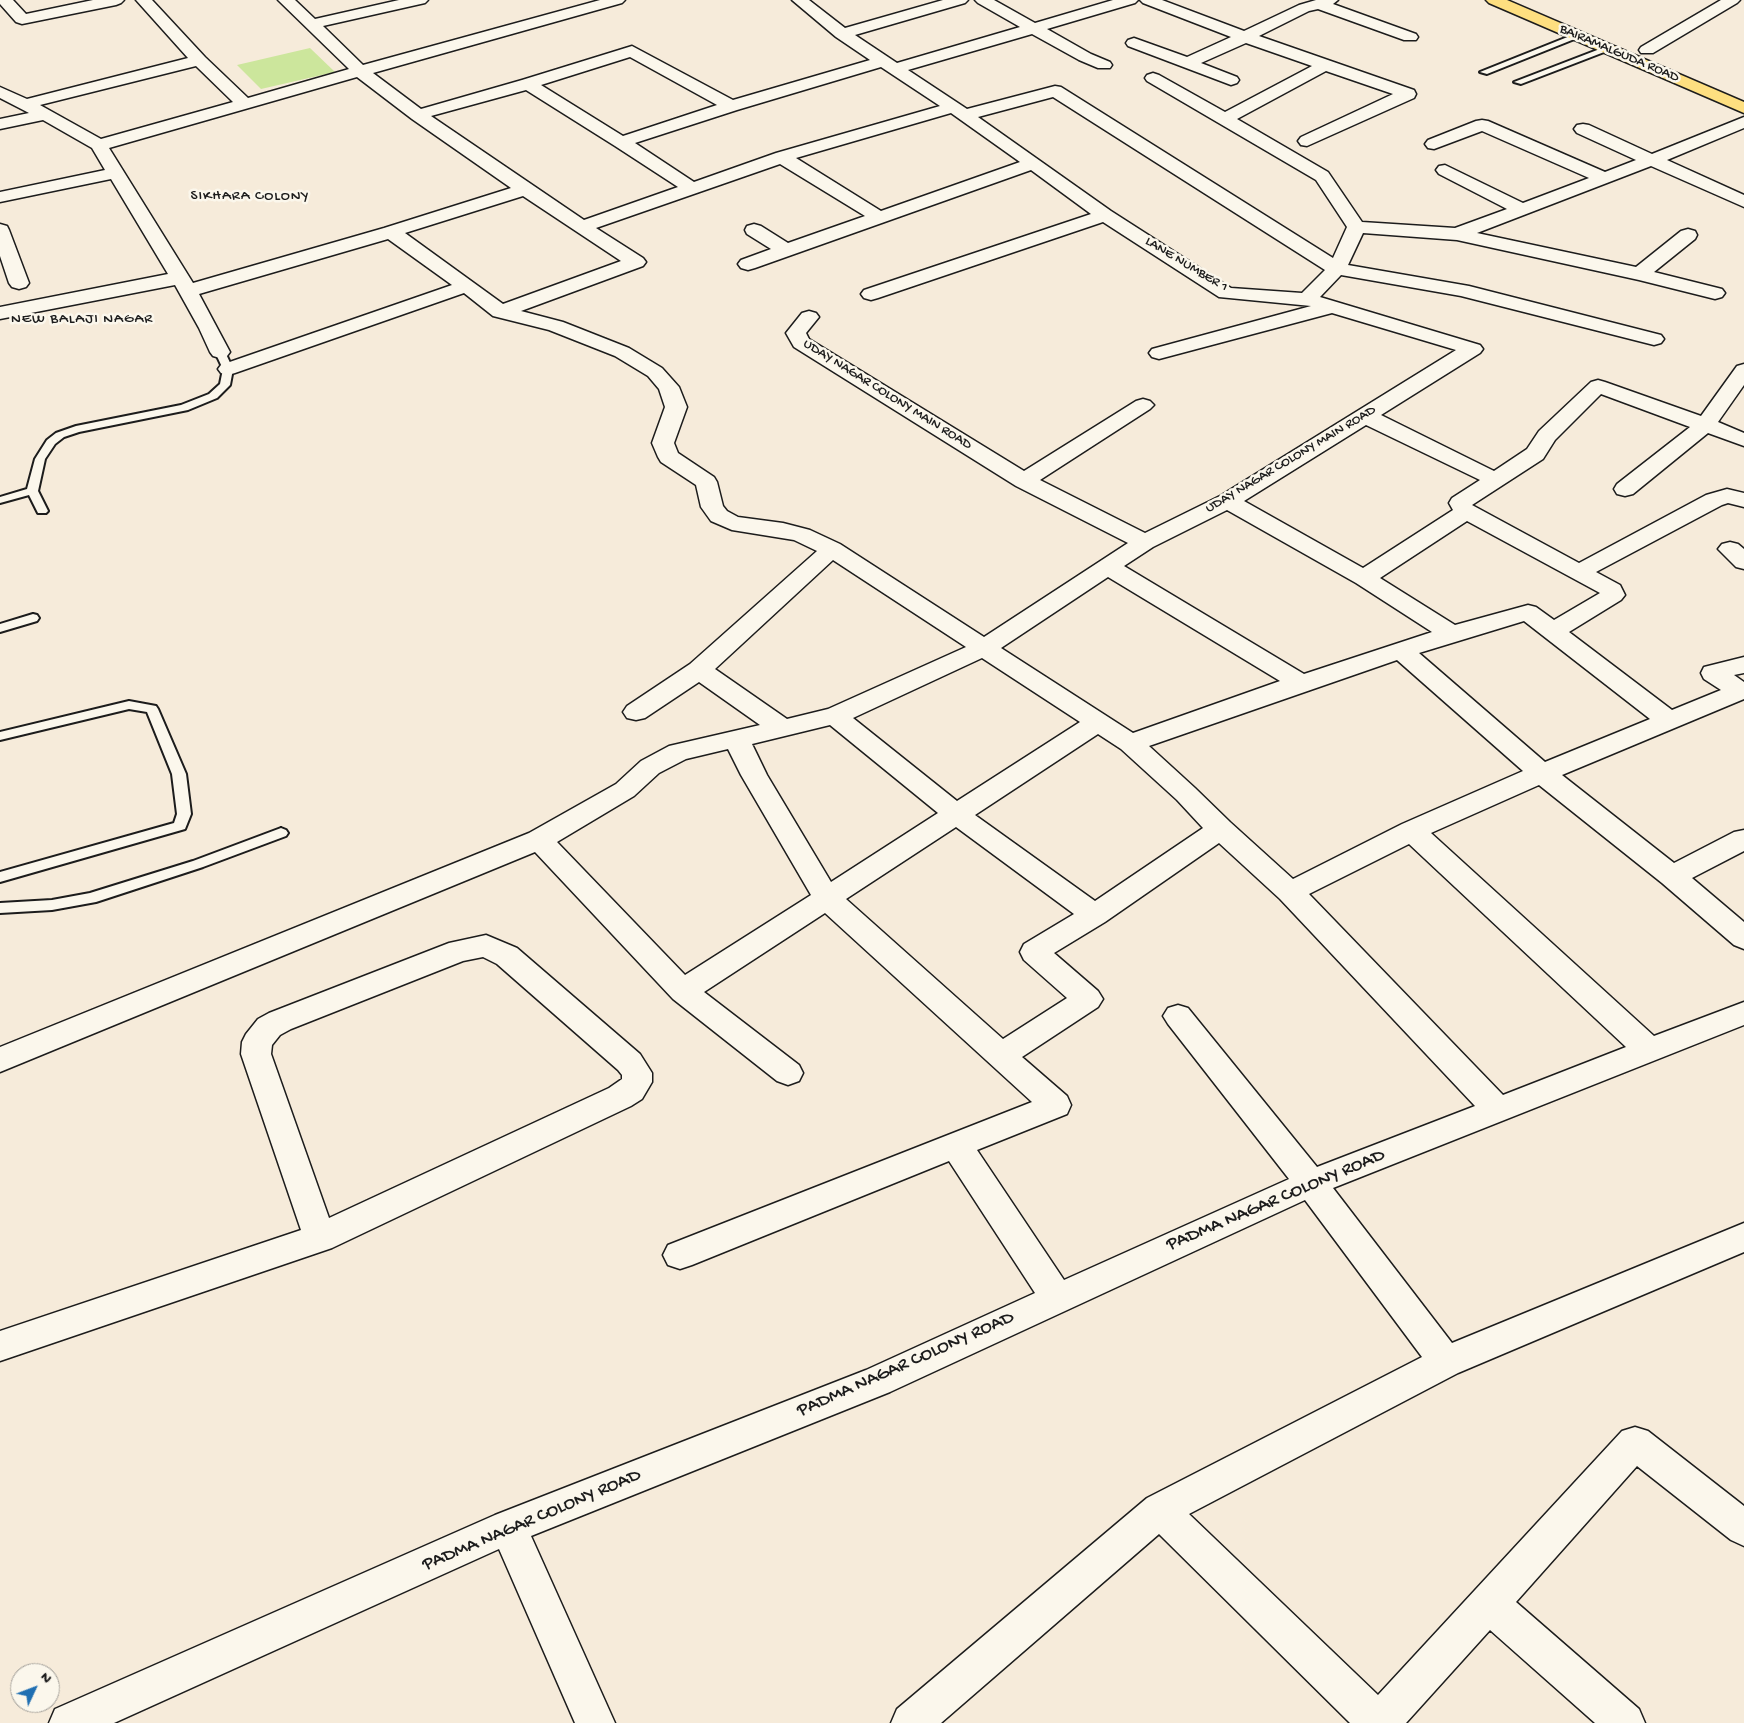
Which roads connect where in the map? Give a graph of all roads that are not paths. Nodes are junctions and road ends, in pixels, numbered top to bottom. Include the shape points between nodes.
1 (5, 0) edge
2 (116, 0) edge
3 (144, 0) edge
4 (286, 0) edge
5 (420, 0) edge
6 (617, 0) edge
7 (800, 0) edge
8 (960, 0) edge
9 (983, 0) edge
10 (1130, 0) edge
11 (1148, 0) edge
12 (1494, 0) edge
13 (1526, 0) edge
14 (1732, 0) edge
15 (1287, 3) dead end
16 (583, 4) edge
17 (1318, 4) edge
18 (312, 24) junction
19 (1035, 29) junction
20 (842, 34) junction
21 (1578, 36) junction
22 (1245, 38) junction
23 (1410, 38) dead end
24 (1134, 44) dead end
25 (1608, 49) junction
26 (1647, 50) junction
27 (199, 60) junction
28 (1187, 62) junction
29 (889, 65) junction
30 (1104, 65) dead end
31 (1325, 65) junction
32 (360, 70) junction
33 (1484, 72) dead end
34 (1153, 78) dead end
35 (1231, 80) dead end
36 (1518, 82) dead end
37 (528, 84) junction
38 (0, 92) edge
39 (1744, 92) edge
40 (25, 104) junction
41 (245, 104) junction
42 (731, 106) junction
43 (1744, 108) edge
44 (959, 111) junction
45 (46, 114) junction
46 (418, 115) junction
47 (1225, 118) junction
48 (1744, 122) edge
49 (0, 124) edge
50 (1583, 128) dead end
51 (1307, 141) dead end
52 (621, 142) junction
53 (1434, 144) dead end
54 (99, 145) junction
55 (782, 157) junction
56 (1652, 160) junction
57 (1032, 164) junction
58 (1445, 170) dead end
59 (114, 173) junction
60 (1604, 178) junction
61 (693, 188) junction
62 (525, 189) junction
63 (0, 197) edge
64 (1744, 202) edge
65 (1522, 209) junction
66 (1105, 215) junction
67 (879, 217) junction
68 (582, 227) junction
69 (1356, 227) junction
70 (0, 230) edge
71 (754, 230) dead end
72 (391, 232) junction
73 (1457, 234) junction
74 (1688, 235) dead end
75 (786, 250) junction
76 (748, 264) dead end
77 (1337, 269) junction
78 (1640, 274) junction
79 (19, 283) dead end
80 (184, 284) junction
81 (467, 286) junction
82 (1715, 293) dead end
83 (871, 294) dead end
84 (1306, 300) junction
85 (1331, 307) junction
86 (500, 312) junction
87 (0, 313) edge
88 (809, 316) dead end
89 (1654, 339) dead end
90 (1159, 353) dead end
91 (224, 361) junction
92 (1744, 370) edge
93 (1143, 405) dead end
94 (1365, 416) junction
95 (1705, 425) junction
96 (1744, 440) edge
97 (1024, 480) junction
98 (1496, 480) junction
99 (1625, 489) dead end
100 (32, 491) junction
101 (0, 500) edge
102 (1744, 500) edge
103 (1228, 501) junction
104 (42, 511) dead end
105 (1466, 512) junction
106 (1144, 542) junction
107 (832, 549) junction
108 (1109, 567) junction
109 (1579, 572) junction
110 (1364, 578) junction
111 (33, 618) dead end
112 (0, 628) edge
113 (1553, 631) junction
114 (1452, 634) junction
115 (984, 648) junction
116 (1402, 652) junction
117 (1744, 665) edge
118 (699, 670) junction
119 (1301, 683) junction
120 (636, 712) dead end
121 (835, 716) junction
122 (1668, 720) junction
123 (1099, 722) junction
124 (784, 729) junction
125 (0, 736) edge
126 (737, 740) junction
127 (1130, 743) junction
128 (1542, 773) junction
129 (956, 814) junction
130 (1220, 829) junction
131 (1412, 831) junction
132 (281, 833) dead end
133 (1744, 839) edge
134 (539, 840) junction
135 (1672, 876) junction
136 (0, 877) edge
137 (1290, 892) junction
138 (827, 898) junction
139 (0, 908) edge
140 (1733, 914) edge
141 (1095, 916) junction
142 (1744, 938) edge
143 (683, 991) junction
144 (1744, 1013) edge
145 (1178, 1016) dead end
146 (1649, 1050) junction
147 (1000, 1056) junction
148 (0, 1060) edge
149 (788, 1073) dead end
150 (1498, 1110) junction
151 (956, 1145) junction
152 (1310, 1183) junction
153 (1744, 1237) edge
154 (320, 1238) junction
155 (680, 1255) dead end
156 (1057, 1298) junction
157 (0, 1346) edge
158 (1446, 1362) junction
159 (1160, 1510) junction
160 (508, 1527) junction
161 (1744, 1528) edge
162 (1489, 1604) junction
163 (69, 1723) edge
164 (595, 1723) edge
165 (911, 1723) edge
166 (1379, 1723) edge
167 (1625, 1723) edge

1 - 2 street via 22,19
3 - 27 street
4 - 18 street
5 - 18 street
6 - 16 street
7 - 20 street, LANE NUMBER 1
8 - 20 street
9 - 19 street
10 - 19 street
11 - 22 street
12 - 21 main road, BAIRAMALGUDA ROAD
13 - 26 main road, BAIRAMALGUDA ROAD
14 - 26 street
15 - 17 street
16 - 32 street
17 - 22 street
17 - 23 street
18 - 32 street
19 - 29 street
19 - 30 street
20 - 29 street, LANE NUMBER 1
21 - 25 main road, BAIRAMALGUDA ROAD
21 - 33 lane
22 - 28 street
22 - 31 street
24 - 28 street
25 - 36 lane
25 - 43 main road, BAIRAMALGUDA ROAD
26 - 39 main road, BAIRAMALGUDA ROAD
27 - 40 street
27 - 41 street
28 - 35 street
29 - 42 street
29 - 44 street, LANE NUMBER 1
31 - 47 street
31 - 51 street via 1408,94
32 - 41 street
32 - 46 street
34 - 47 street
37 - 42 street via 632,51
37 - 46 street
37 - 52 street
38 - 40 street
40 - 45 street
41 - 54 street
42 - 52 street
44 - 55 street
44 - 57 street, LANE NUMBER 1
44 - 77 street via 1055,91
45 - 49 street
45 - 54 street
46 - 62 street
47 - 69 street via 1322,176
48 - 56 street
50 - 56 street
52 - 61 street
53 - 60 street via 1482,125
54 - 59 street
55 - 61 street
55 - 67 street
56 - 60 street
56 - 64 street
57 - 66 street, LANE NUMBER 1
57 - 67 street
58 - 65 street
59 - 63 street
59 - 80 street
60 - 65 street
61 - 68 street
62 - 68 street
62 - 72 street
65 - 73 street
66 - 83 street
66 - 84 street, LANE NUMBER 1 via 1226,293
67 - 75 street
68 - 86 street via 636,262
69 - 73 street
69 - 77 street
70 - 79 street
71 - 75 street
72 - 80 street
72 - 81 street
73 - 78 street
74 - 78 street
75 - 76 street
77 - 84 street
77 - 89 street via 1462,290
78 - 82 street
80 - 87 street
80 - 91 street
81 - 86 street
81 - 91 street
84 - 85 street, UDAY NAGAR COLONY MAIN ROAD
85 - 90 street
85 - 94 street, UDAY NAGAR COLONY MAIN ROAD via 1473,350
86 - 107 street via 556,326 598,342 622,352 654,372 669,388 676,407 662,443 669,457 706,482 712,507 719,516 732,523 802,535
88 - 97 street, UDAY NAGAR COLONY MAIN ROAD via 796,333 801,343
91 - 100 lane via 225,385 201,402 60,435 46,446
92 - 95 street
93 - 97 street
94 - 98 street
94 - 103 street, UDAY NAGAR COLONY MAIN ROAD
95 - 96 street
95 - 98 street via 1598,386 1547,436 1535,454
95 - 99 street
97 - 106 street, UDAY NAGAR COLONY MAIN ROAD
98 - 105 street via 1460,503
100 - 101 lane
100 - 104 lane
102 - 109 street via 1727,496 1714,500
103 - 106 street, UDAY NAGAR COLONY MAIN ROAD
103 - 110 street
105 - 109 street
105 - 110 street
106 - 108 street
107 - 115 street
107 - 118 street
108 - 115 street
108 - 119 street
109 - 113 street via 1612,590 1613,595
110 - 114 street
111 - 112 lane
113 - 114 street via 1528,612
113 - 122 street
114 - 116 street
115 - 121 street
115 - 123 street
116 - 119 street
116 - 128 street
117 - 122 street via 1713,673 1741,691
118 - 120 street
118 - 124 street
119 - 127 street
121 - 124 street
121 - 129 street
122 - 128 street
123 - 127 street
123 - 129 street
124 - 126 street
125 - 136 lane via 129,705 152,709 179,774 184,814 180,826
126 - 134 street via 678,752 650,767 625,790
126 - 138 street via 754,775
127 - 130 street
128 - 131 street
128 - 135 street
129 - 138 street
129 - 141 street
130 - 137 street
130 - 141 street
131 - 137 street
131 - 146 street
132 - 139 lane via 92,898 52,905
133 - 135 street
134 - 143 street
134 - 148 street
135 - 140 street
137 - 150 street
138 - 143 street
138 - 147 street
140 - 142 street
141 - 147 street via 1034,952 1088,999
143 - 149 street
144 - 146 street, PADMA NAGAR COLONY ROAD
145 - 152 street
146 - 150 street, PADMA NAGAR COLONY ROAD
147 - 151 street via 1056,1105
150 - 152 street, PADMA NAGAR COLONY ROAD
151 - 155 street
151 - 156 street
152 - 156 street, PADMA NAGAR COLONY ROAD
152 - 158 street
153 - 158 street
154 - 154 street via 620,1098 637,1082 638,1073 507,956 486,946 459,952 280,1021 262,1034 256,1054
154 - 157 street
156 - 160 street, PADMA NAGAR COLONY ROAD via 878,1381
158 - 159 street
159 - 165 street
159 - 166 street
160 - 163 street, PADMA NAGAR COLONY ROAD
160 - 164 street
161 - 162 street via 1635,1443
162 - 166 street
162 - 167 street

